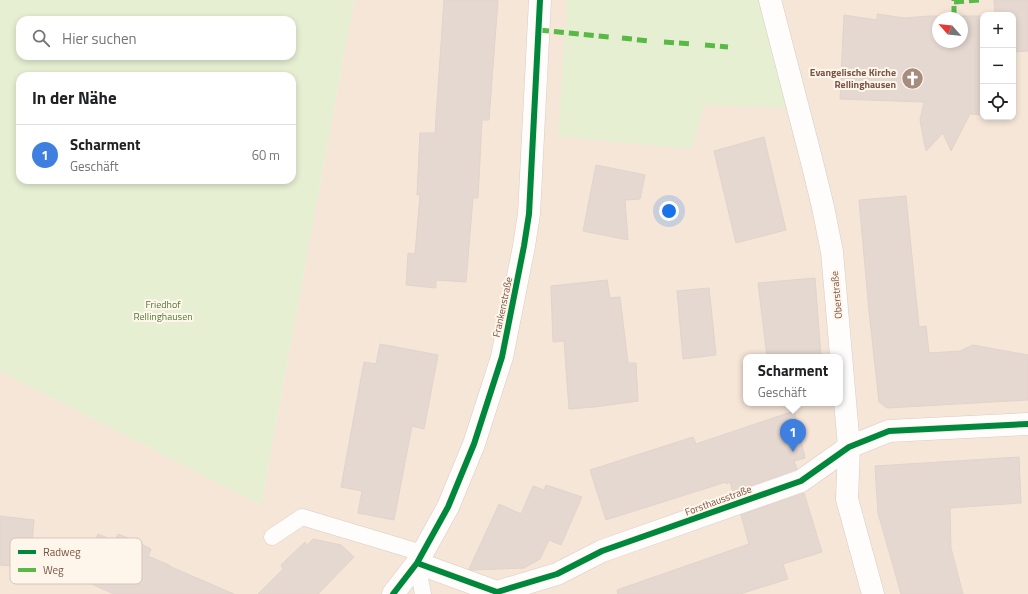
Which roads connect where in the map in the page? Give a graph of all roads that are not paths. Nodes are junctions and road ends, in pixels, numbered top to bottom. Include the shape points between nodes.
1 (540, 0) edge
2 (770, 0) edge
3 (841, 354) edge
4 (843, 378) edge
5 (1028, 424) edge
6 (849, 447) junction
7 (272, 537) dead end
8 (419, 558) junction
9 (393, 594) edge
10 (423, 594) edge
11 (873, 594) edge

1 - 8 street, Frankenstraße via 529,214 502,357 474,444 448,507
2 - 3 street, Oberstraße via 823,207 832,252
4 - 6 street, Oberstraße
5 - 6 street, Forsthausstraße via 889,431
6 - 8 street, Forsthausstraße via 801,481 602,551 557,574 497,592
6 - 11 street, Oberstraße via 847,499
7 - 8 lane via 302,517
8 - 9 street, Frankenstraße
8 - 10 lane

